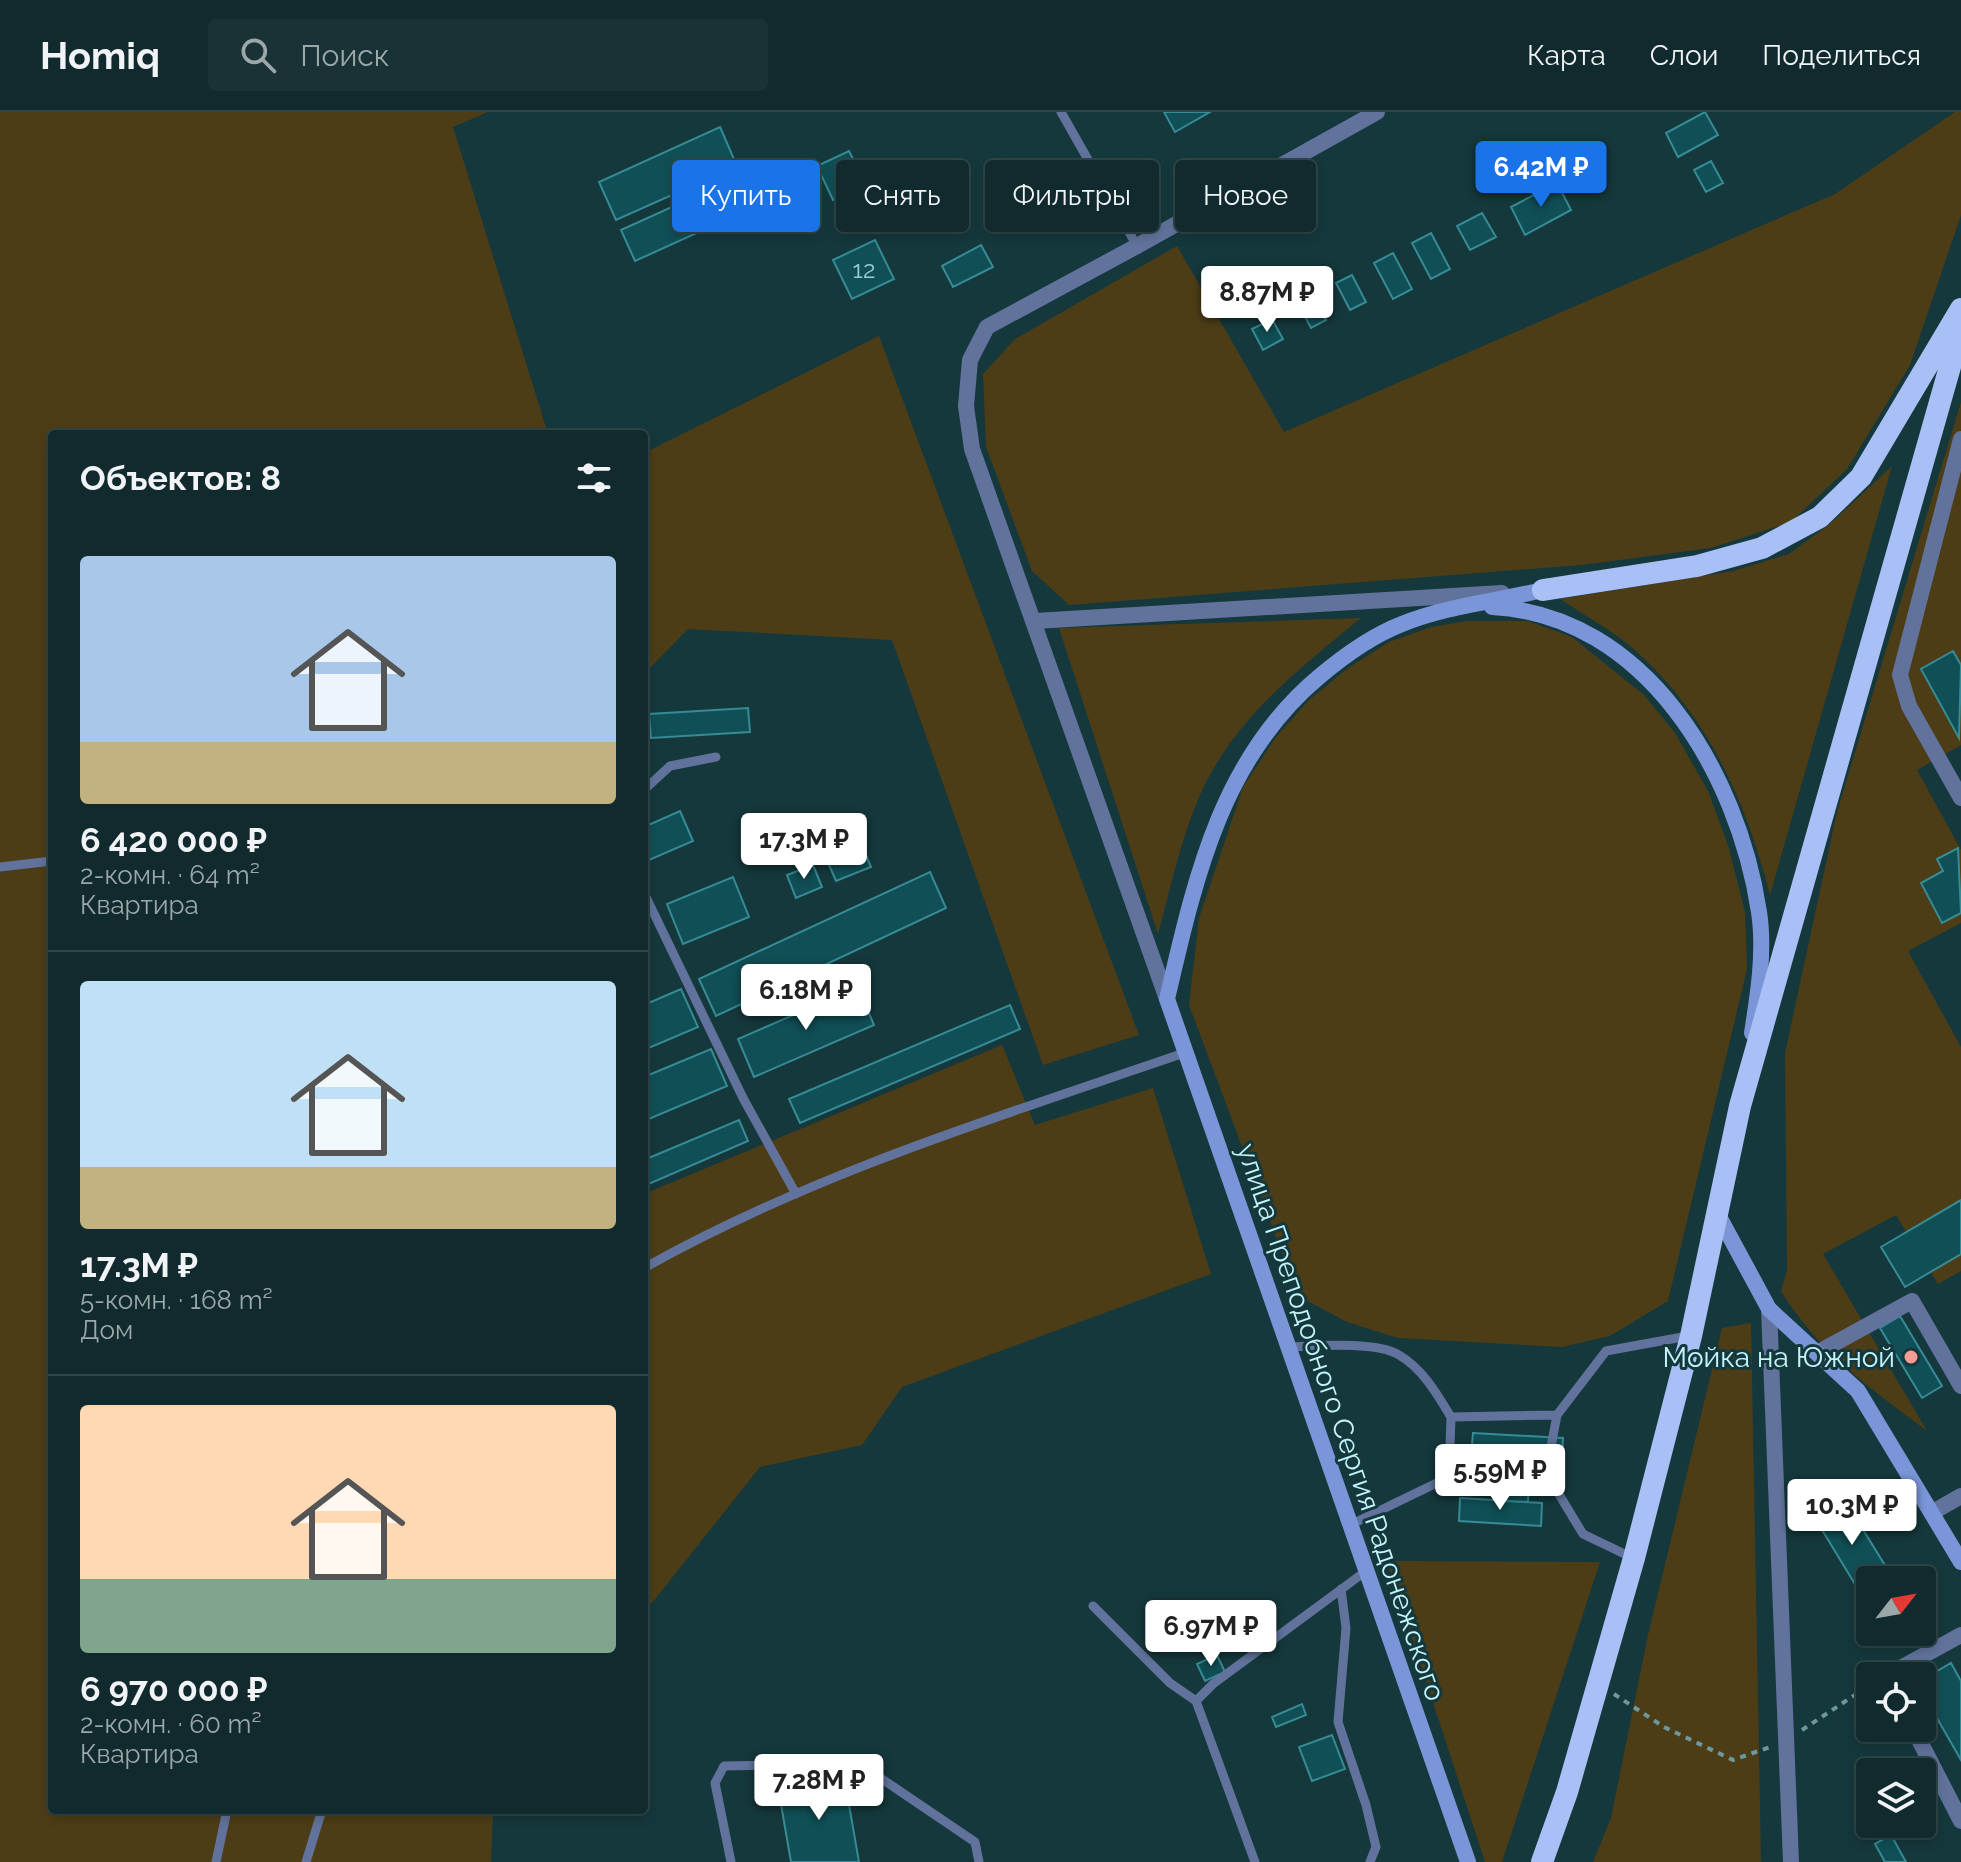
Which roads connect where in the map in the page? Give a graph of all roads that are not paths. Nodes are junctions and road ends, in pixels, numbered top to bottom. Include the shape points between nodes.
1 (1061, 112) edge
2 (1377, 112) edge
3 (1137, 246) junction
4 (1961, 309) edge
5 (1961, 328) edge
6 (1961, 439) edge
7 (1543, 590) junction
8 (1368, 603) junction
9 (1474, 606) junction
10 (1445, 610) junction
11 (1035, 621) junction
12 (716, 757) dead end
13 (648, 786) edge
14 (1961, 798) edge
15 (48, 861) edge
16 (0, 867) edge
17 (648, 901) edge
18 (1167, 999) junction
19 (1184, 1053) junction
20 (1740, 1106) junction
21 (796, 1194) junction
22 (1716, 1211) junction
23 (648, 1266) edge
24 (1769, 1309) junction
25 (1691, 1336) junction
26 (1288, 1347) junction
27 (1817, 1353) junction
28 (1961, 1386) edge
29 (1557, 1415) junction
30 (1451, 1417) junction
31 (1546, 1473) junction
32 (1449, 1477) junction
33 (1961, 1496) edge
34 (1933, 1512) junction
35 (1350, 1525) junction
36 (1634, 1558) junction
37 (1961, 1562) edge
38 (1366, 1571) junction
39 (1341, 1589) junction
40 (1093, 1606) dead end
41 (1961, 1635) edge
42 (1912, 1662) edge
43 (1196, 1701) junction
44 (1920, 1742) edge
45 (226, 1814) edge
46 (321, 1814) edge
47 (1961, 1821) edge
48 (1467, 1860) edge
49 (216, 1862) edge
50 (306, 1862) edge
51 (731, 1862) edge
52 (979, 1862) edge
53 (1255, 1862) edge
54 (1370, 1862) edge
55 (1542, 1862) edge
56 (1791, 1862) edge

1 - 3 lane
2 - 3 street
3 - 11 street via 987,327 970,360 966,406 972,449
4 - 7 highway via 1861,477 1820,517 1762,548 1697,566
5 - 20 highway
6 - 14 street via 1900,675 1909,706
7 - 8 street
7 - 9 main road
8 - 10 street
8 - 11 street
9 - 10 main road
9 - 20 main road via 1542,613 1567,622 1624,656 1694,733 1731,815 1759,913 1761,962
10 - 18 main road via 1365,641 1299,693 1261,737 1224,800 1197,871
11 - 18 street
12 - 13 lane via 670,766
15 - 16 lane
17 - 21 lane
18 - 19 main road, улица Преподобного Сергия Радонежского
19 - 21 lane via 879,1159
19 - 26 main road, улица Преподобного Сергия Радонежского
20 - 22 highway
21 - 23 lane via 716,1228
22 - 24 main road
22 - 25 highway
24 - 27 main road
24 - 56 street
25 - 29 lane via 1606,1351
25 - 36 highway
26 - 30 lane via 1341,1344 1398,1353 1425,1377
26 - 35 main road, улица Преподобного Сергия Радонежского
27 - 28 street via 1912,1301
27 - 34 main road via 1858,1391
29 - 30 lane
29 - 31 lane
30 - 32 lane
31 - 32 lane
31 - 36 lane via 1583,1534
32 - 35 lane
33 - 34 street
34 - 37 main road
35 - 38 main road, улица Преподобного Сергия Радонежского
36 - 55 highway
38 - 39 lane
38 - 48 main road, улица Преподобного Сергия Радонежского
39 - 43 lane
39 - 54 lane via 1346,1628 1338,1722 1373,1833 1376,1847
40 - 43 lane via 1170,1683
41 - 42 street
43 - 53 lane
44 - 47 street
45 - 49 lane
46 - 50 lane
51 - 52 lane via 715,1783 724,1766 785,1764 817,1764 882,1779 975,1842

